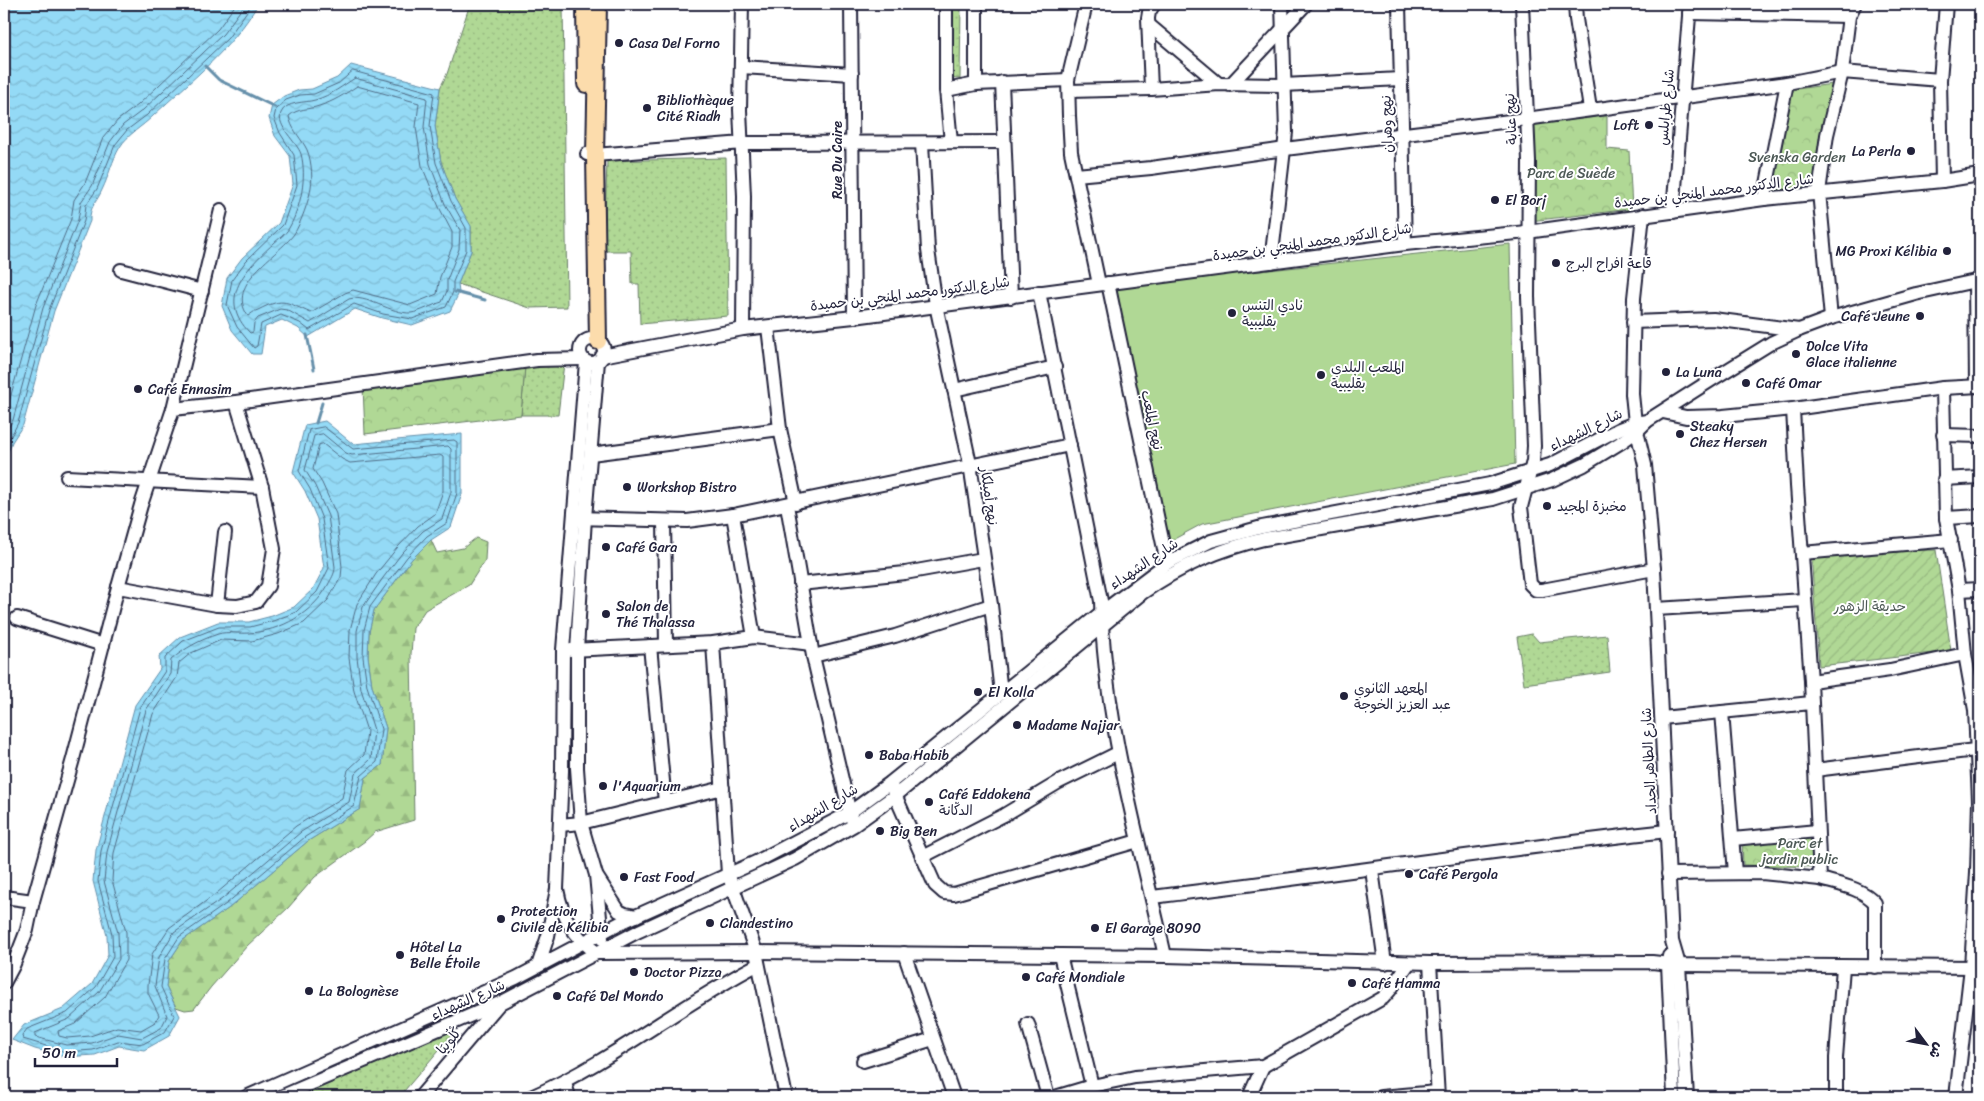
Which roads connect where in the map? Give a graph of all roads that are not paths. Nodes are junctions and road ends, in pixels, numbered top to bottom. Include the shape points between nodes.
1 (585, 4) edge
2 (598, 4) edge
3 (742, 4) edge
4 (851, 4) edge
5 (946, 4) edge
6 (976, 4) edge
7 (1086, 4) edge
8 (1154, 4) edge
9 (1282, 4) edge
10 (1306, 4) edge
11 (1399, 4) edge
12 (1522, 4) edge
13 (1575, 4) edge
14 (1855, 4) edge
15 (1946, 4) edge
16 (1689, 8) edge
17 (1849, 16) junction
18 (1149, 25) junction
19 (1283, 27) junction
20 (741, 68) junction
21 (1842, 72) junction
22 (852, 74) junction
23 (1400, 79) junction
24 (1940, 80) junction
25 (1002, 82) junction
26 (1787, 83) junction
27 (976, 84) junction
28 (1224, 85) junction
29 (1284, 85) junction
30 (1069, 86) junction
31 (1151, 89) junction
32 (946, 90) junction
33 (1682, 97) junction
34 (1590, 109) junction
35 (1526, 119) junction
36 (1402, 135) junction
37 (851, 142) junction
38 (951, 142) junction
39 (1004, 142) junction
40 (743, 143) junction
41 (922, 143) junction
42 (1285, 149) junction
43 (591, 154) junction
44 (1076, 175) junction
45 (1980, 175) edge
46 (1942, 181) junction
47 (1819, 192) junction
48 (1764, 199) junction
49 (221, 210) dead end
50 (1673, 212) junction
51 (1643, 215) junction
52 (1527, 232) junction
53 (1405, 244) junction
54 (1271, 262) junction
55 (121, 270) dead end
56 (1978, 281) edge
57 (1104, 283) junction
58 (202, 291) junction
59 (1039, 292) junction
60 (1011, 297) junction
61 (936, 305) junction
62 (854, 317) junction
63 (1831, 318) junction
64 (1633, 322) junction
65 (768, 327) junction
66 (743, 329) junction
67 (1799, 330) junction
68 (592, 351) junction
69 (1055, 367) junction
70 (1978, 385) edge
71 (1944, 388) junction
72 (954, 390) junction
73 (236, 402) junction
74 (173, 409) junction
75 (1793, 409) junction
76 (1663, 412) junction
77 (1640, 425) junction
78 (780, 430) junction
79 (1943, 435) junction
80 (1980, 436) edge
81 (1070, 445) junction
82 (591, 454) junction
83 (970, 464) junction
84 (1530, 473) junction
85 (67, 477) dead end
86 (1980, 478) edge
87 (1944, 479) junction
88 (150, 482) junction
89 (262, 487) junction
90 (1526, 490) junction
91 (792, 504) junction
92 (733, 515) junction
93 (1980, 516) edge
94 (579, 518) junction
95 (1946, 518) junction
96 (664, 521) junction
97 (225, 532) dead end
98 (1951, 540) junction
99 (1214, 547) junction
100 (1802, 553) junction
101 (983, 559) junction
102 (1167, 563) junction
103 (1654, 569) junction
104 (800, 584) junction
105 (118, 587) junction
106 (1980, 589) edge
107 (1959, 590) junction
108 (1804, 600) junction
109 (217, 605) junction
110 (991, 605) junction
111 (1656, 609) junction
112 (1102, 612) junction
113 (17, 618) dead end
114 (1101, 628) junction
115 (754, 637) junction
116 (713, 643) junction
117 (103, 645) junction
118 (666, 645) junction
119 (650, 646) junction
120 (563, 650) junction
121 (578, 650) junction
122 (812, 650) junction
123 (1965, 654) junction
124 (1811, 681) junction
125 (1001, 693) junction
126 (1812, 703) junction
127 (1978, 710) edge
128 (1722, 712) junction
129 (1662, 718) junction
130 (1975, 750) junction
131 (1118, 752) junction
132 (1815, 770) junction
133 (890, 783) junction
134 (723, 788) junction
135 (896, 795) junction
136 (1979, 801) edge
137 (665, 802) junction
138 (851, 819) junction
139 (581, 823) junction
140 (560, 825) junction
141 (1667, 830) junction
142 (1817, 831) junction
143 (1733, 839) junction
144 (1138, 841) junction
145 (922, 857) junction
146 (758, 868) junction
147 (1372, 870) junction
148 (1979, 872) edge
149 (1735, 873) junction
150 (728, 874) junction
151 (1668, 874) junction
152 (596, 875) junction
153 (1820, 880) junction
154 (732, 888) junction
155 (558, 890) junction
156 (4, 897) edge
157 (1152, 898) junction
158 (32, 901) junction
159 (636, 916) junction
160 (601, 934) junction
161 (583, 943) junction
162 (600, 951) junction
163 (756, 952) junction
164 (904, 953) junction
165 (1060, 955) junction
166 (1165, 956) junction
167 (1385, 963) junction
168 (1409, 963) junction
169 (1430, 963) junction
170 (1674, 964) junction
171 (757, 965) junction
172 (538, 966) junction
173 (1843, 967) junction
174 (1875, 967) junction
175 (1976, 967) edge
176 (516, 978) junction
177 (4, 983) edge
178 (502, 1002) junction
179 (1028, 1024) dead end
180 (933, 1039) junction
181 (863, 1061) dead end
182 (1263, 1066) junction
183 (564, 1082) junction
184 (1092, 1086) junction
185 (1438, 1094) edge
186 (246, 1097) edge
187 (280, 1097) edge
188 (420, 1097) edge
189 (531, 1097) edge
190 (569, 1097) edge
191 (786, 1097) edge
192 (954, 1097) edge
193 (1048, 1097) edge
194 (1055, 1097) edge
195 (1249, 1097) edge
196 (1381, 1097) edge
197 (1674, 1097) edge
198 (1687, 1097) edge
199 (1836, 1097) edge
200 (1956, 1097) edge

1 - 43 main road
2 - 43 main road
3 - 20 street
4 - 22 street, Rue Du Caire
5 - 32 street
6 - 27 street
7 - 30 street, نهج الملعب
8 - 18 street via 1148,12
9 - 19 street
10 - 19 street
11 - 23 street, نهج وهران
12 - 35 street, نهج عنابة
13 - 34 street
14 - 17 street
15 - 24 street
16 - 17 street
16 - 33 street, شارع طرابلس
17 - 21 street
18 - 28 street
18 - 31 street
19 - 28 street
19 - 29 street
20 - 22 street
20 - 40 street
21 - 24 street
21 - 26 street
21 - 47 street via 1827,135
22 - 37 street, Rue Du Caire
23 - 29 street
23 - 36 street, نهج وهران
24 - 46 street
25 - 27 street
25 - 30 street
25 - 39 street
26 - 33 street
26 - 48 street
27 - 32 street
28 - 29 street
28 - 31 street
29 - 42 street
30 - 31 street
30 - 44 street, نهج الملعب via 1070,152
32 - 38 street
33 - 34 street
33 - 50 street, شارع طرابلس
34 - 35 street
35 - 36 street
35 - 52 street, نهج عنابة via 1530,197
36 - 42 street
36 - 53 street, نهج وهران
37 - 40 street
37 - 41 street
37 - 62 street, Rue Du Caire
38 - 39 street
38 - 41 street
39 - 60 street
40 - 43 street
40 - 66 street
41 - 61 street, نهج أميلكار via 928,250
42 - 44 street
42 - 54 street
43 - 68 main road
44 - 57 street, نهج الملعب
45 - 46 street, شارع الدكتور محمد المنجي بن حميدة
46 - 47 street, شارع الدكتور محمد المنجي بن حميدة
47 - 48 street, شارع الدكتور محمد المنجي بن حميدة
47 - 63 street
48 - 50 street, شارع الدكتور محمد المنجي بن حميدة
49 - 58 street
50 - 51 street, شارع الدكتور محمد المنجي بن حميدة
51 - 52 street, شارع الدكتور محمد المنجي بن حميدة
51 - 64 street, شارع الطاهر الحداد
52 - 53 street, شارع الدكتور محمد المنجي بن حميدة
52 - 84 street, نهج عنابة via 1534,446
53 - 54 street, شارع الدكتور محمد المنجي بن حميدة
54 - 57 street, شارع الدكتور محمد المنجي بن حميدة
55 - 58 street
56 - 63 street via 1916,294
56 - 70 street
57 - 59 street, شارع الدكتور محمد المنجي بن حميدة
57 - 102 street, نهج الملعب
58 - 74 street
59 - 60 street, شارع الدكتور محمد المنجي بن حميدة
59 - 69 street
60 - 61 street, شارع الدكتور محمد المنجي بن حميدة
61 - 62 street, شارع الدكتور محمد المنجي بن حميدة
61 - 72 street, نهج أميلكار
62 - 65 street, شارع الدكتور محمد المنجي بن حميدة
63 - 67 street
64 - 67 street via 1712,319
64 - 77 street, شارع الطاهر الحداد via 1632,394
65 - 66 street, شارع الدكتور محمد المنجي بن حميدة
65 - 78 street
66 - 68 street, شارع الدكتور محمد المنجي بن حميدة via 648,346
67 - 76 street via 1771,342
68 - 73 street
68 - 82 street
68 - 94 street
69 - 72 street
69 - 81 street
70 - 71 street
71 - 75 street
71 - 79 street
72 - 83 street, نهج أميلكار
73 - 74 street
73 - 89 street
74 - 88 street
75 - 76 street via 1706,417
75 - 100 street
76 - 77 street
77 - 84 street, شارع الشهداء
77 - 90 street, شارع الشهداء via 1584,465
77 - 103 street, شارع الطاهر الحداد
78 - 82 street
78 - 91 street
79 - 80 street
79 - 87 street
81 - 83 street
81 - 112 street
82 - 94 street
83 - 91 street
83 - 101 street, نهج أميلكار
84 - 90 street, نهج عنابة
84 - 99 street, شارع الشهداء via 1490,484 1262,527
85 - 88 street
86 - 87 street
87 - 95 street
88 - 89 street
88 - 105 street
89 - 109 street via 274,549 268,586 256,602 237,606
90 - 99 street, شارع الشهداء via 1493,499
90 - 103 street, نهج عنابة via 1521,507 1522,520 1530,584 1536,590
91 - 92 street
91 - 104 street
92 - 96 street
92 - 115 street
93 - 95 street
94 - 96 street
94 - 120 street
94 - 121 street
95 - 98 street
96 - 118 street
97 - 109 street
98 - 100 street
98 - 107 street
99 - 102 street, شارع الشهداء
99 - 114 street, شارع الشهداء via 1142,593
100 - 108 street
101 - 104 street via 905,573
101 - 110 street, نهج أميلكار
102 - 112 street, شارع الشهداء
103 - 111 street, شارع الطاهر الحداد
104 - 122 street
105 - 109 street
105 - 117 street
106 - 107 street
107 - 123 street
108 - 111 street
108 - 124 street
110 - 122 street via 895,636
110 - 125 street, نهج أميلكار
111 - 129 street, شارع الطاهر الحداد
112 - 114 street
112 - 125 street, شارع الشهداء
113 - 117 street
114 - 131 street
114 - 135 street, شارع الشهداء
115 - 116 street
115 - 122 street
116 - 118 street
116 - 134 street
117 - 158 street
118 - 119 street
119 - 121 street
119 - 137 street
120 - 121 street
120 - 140 street
121 - 139 street via 577,768
122 - 138 street
123 - 124 street via 1890,670
123 - 127 street
124 - 126 street
125 - 133 street, شارع الشهداء
126 - 128 street
126 - 132 street
127 - 130 street
128 - 129 street
128 - 143 street
129 - 141 street, شارع الطاهر الحداد
130 - 132 street
130 - 136 street
131 - 144 street
131 - 145 street
132 - 142 street
133 - 135 street
133 - 138 street, شارع الشهداء
134 - 137 street
134 - 150 street
135 - 138 street, شارع الشهداء
135 - 145 street
136 - 148 street
137 - 139 street
138 - 146 street, شارع الشهداء via 795,858
139 - 140 street
139 - 152 street
140 - 155 street
141 - 147 street via 1444,857
141 - 151 street, شارع الطاهر الحداد
142 - 143 street
142 - 153 street
143 - 149 street
144 - 145 street via 954,894 939,890
144 - 157 street
146 - 150 street, شارع الشهداء
146 - 154 street, شارع الشهداء
147 - 157 street
147 - 167 street
148 - 175 street
149 - 151 street
149 - 153 street via 1780,874
150 - 154 street
150 - 159 street, شارع الشهداء
151 - 170 street, شارع الطاهر الحداد
152 - 159 street via 619,911
152 - 160 street
153 - 174 street via 1851,888 1875,902
154 - 162 street, شارع الشهداء
154 - 163 street
155 - 161 street via 563,913
155 - 172 street
156 - 158 street
157 - 166 street
158 - 177 street via 27,930
159 - 160 street, شارع الشهداء
160 - 161 street, شارع الشهداء
160 - 162 street
161 - 162 street
161 - 172 street, شارع الشهداء
162 - 163 street
162 - 178 street, شارع الشهداء
163 - 164 street
163 - 171 street
164 - 165 street
164 - 180 street
165 - 166 street
165 - 184 street
166 - 167 street
167 - 168 street
168 - 169 street
168 - 182 street via 1383,998
169 - 170 street
169 - 185 street
170 - 173 street
170 - 197 street
170 - 198 street, شارع الطاهر الحداد
171 - 183 street via 719,985
171 - 191 street
172 - 176 street, شارع الشهداء
173 - 174 street
173 - 199 street
174 - 175 street
175 - 200 street
176 - 178 street, كْلُوبِيَا
176 - 186 street, شارع الشهداء
178 - 187 street, شارع الشهداء
178 - 188 street, كْلُوبِيَا
179 - 193 street
180 - 181 street
180 - 192 street
182 - 184 street via 1183,1071
182 - 195 street
183 - 189 street
183 - 190 street
184 - 194 street
185 - 196 street

